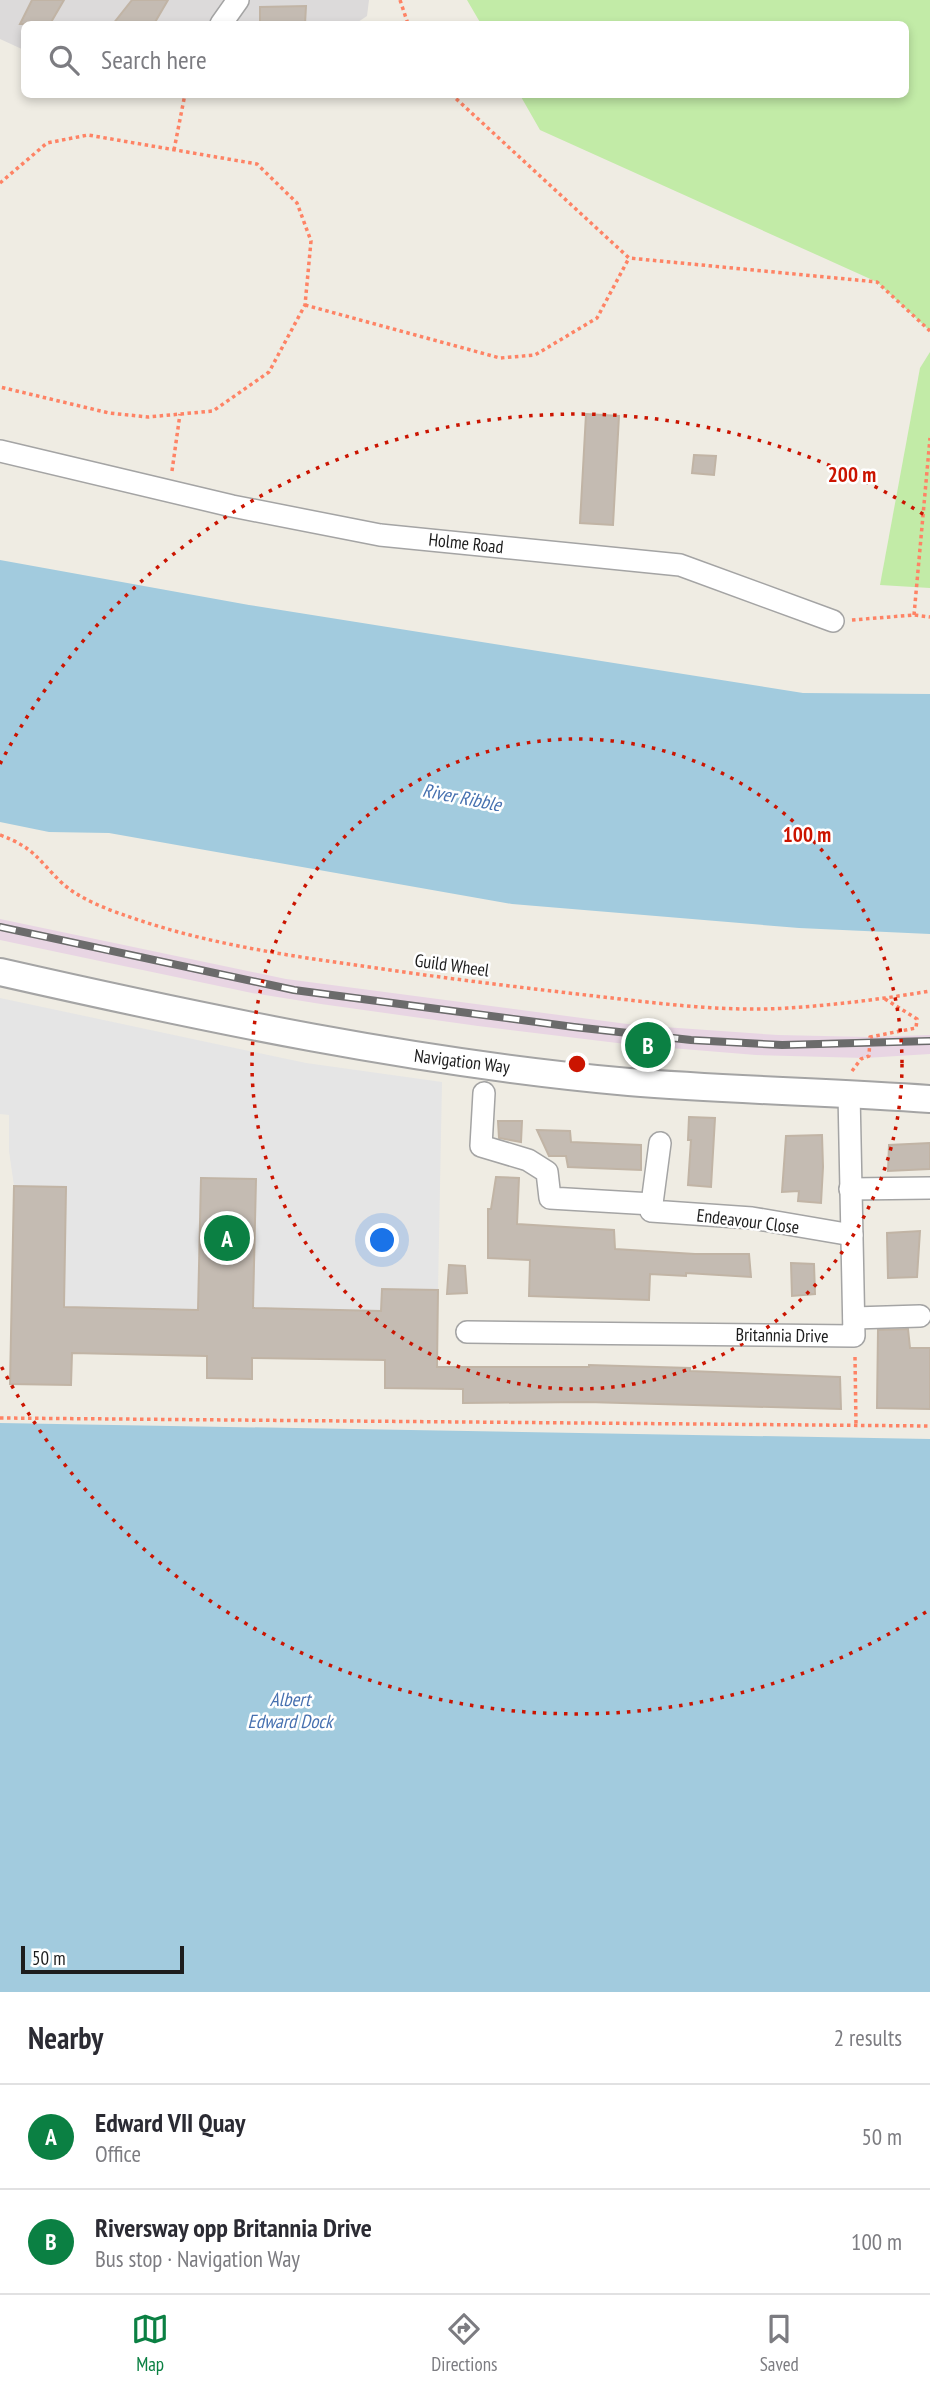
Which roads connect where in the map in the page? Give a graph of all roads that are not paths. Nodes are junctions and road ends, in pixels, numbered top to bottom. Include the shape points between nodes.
1 (238, 0) edge
2 (224, 21) edge
3 (0, 451) edge
4 (833, 621) road end
5 (0, 972) edge
6 (484, 1093) dead end
7 (849, 1093) junction
8 (930, 1099) edge
9 (660, 1143) dead end
10 (930, 1188) edge
11 (850, 1189) junction
12 (652, 1203) junction
13 (852, 1235) junction
14 (920, 1316) dead end
15 (854, 1327) junction
16 (467, 1332) dead end

1 - 2 street
3 - 4 street, Holme Road via 232,506 380,535 680,565
5 - 7 street, Navigation Way via 419,1056 630,1082
6 - 12 street, Endeavour Close via 481,1146 528,1160 547,1172 550,1198
7 - 8 street, Navigation Way
7 - 11 street, Britannia Drive
9 - 12 street
10 - 11 street
11 - 13 street, Britannia Drive
12 - 13 street, Endeavour Close via 651,1211 752,1218
13 - 15 street, Britannia Drive
14 - 15 street
15 - 16 street, Britannia Drive

